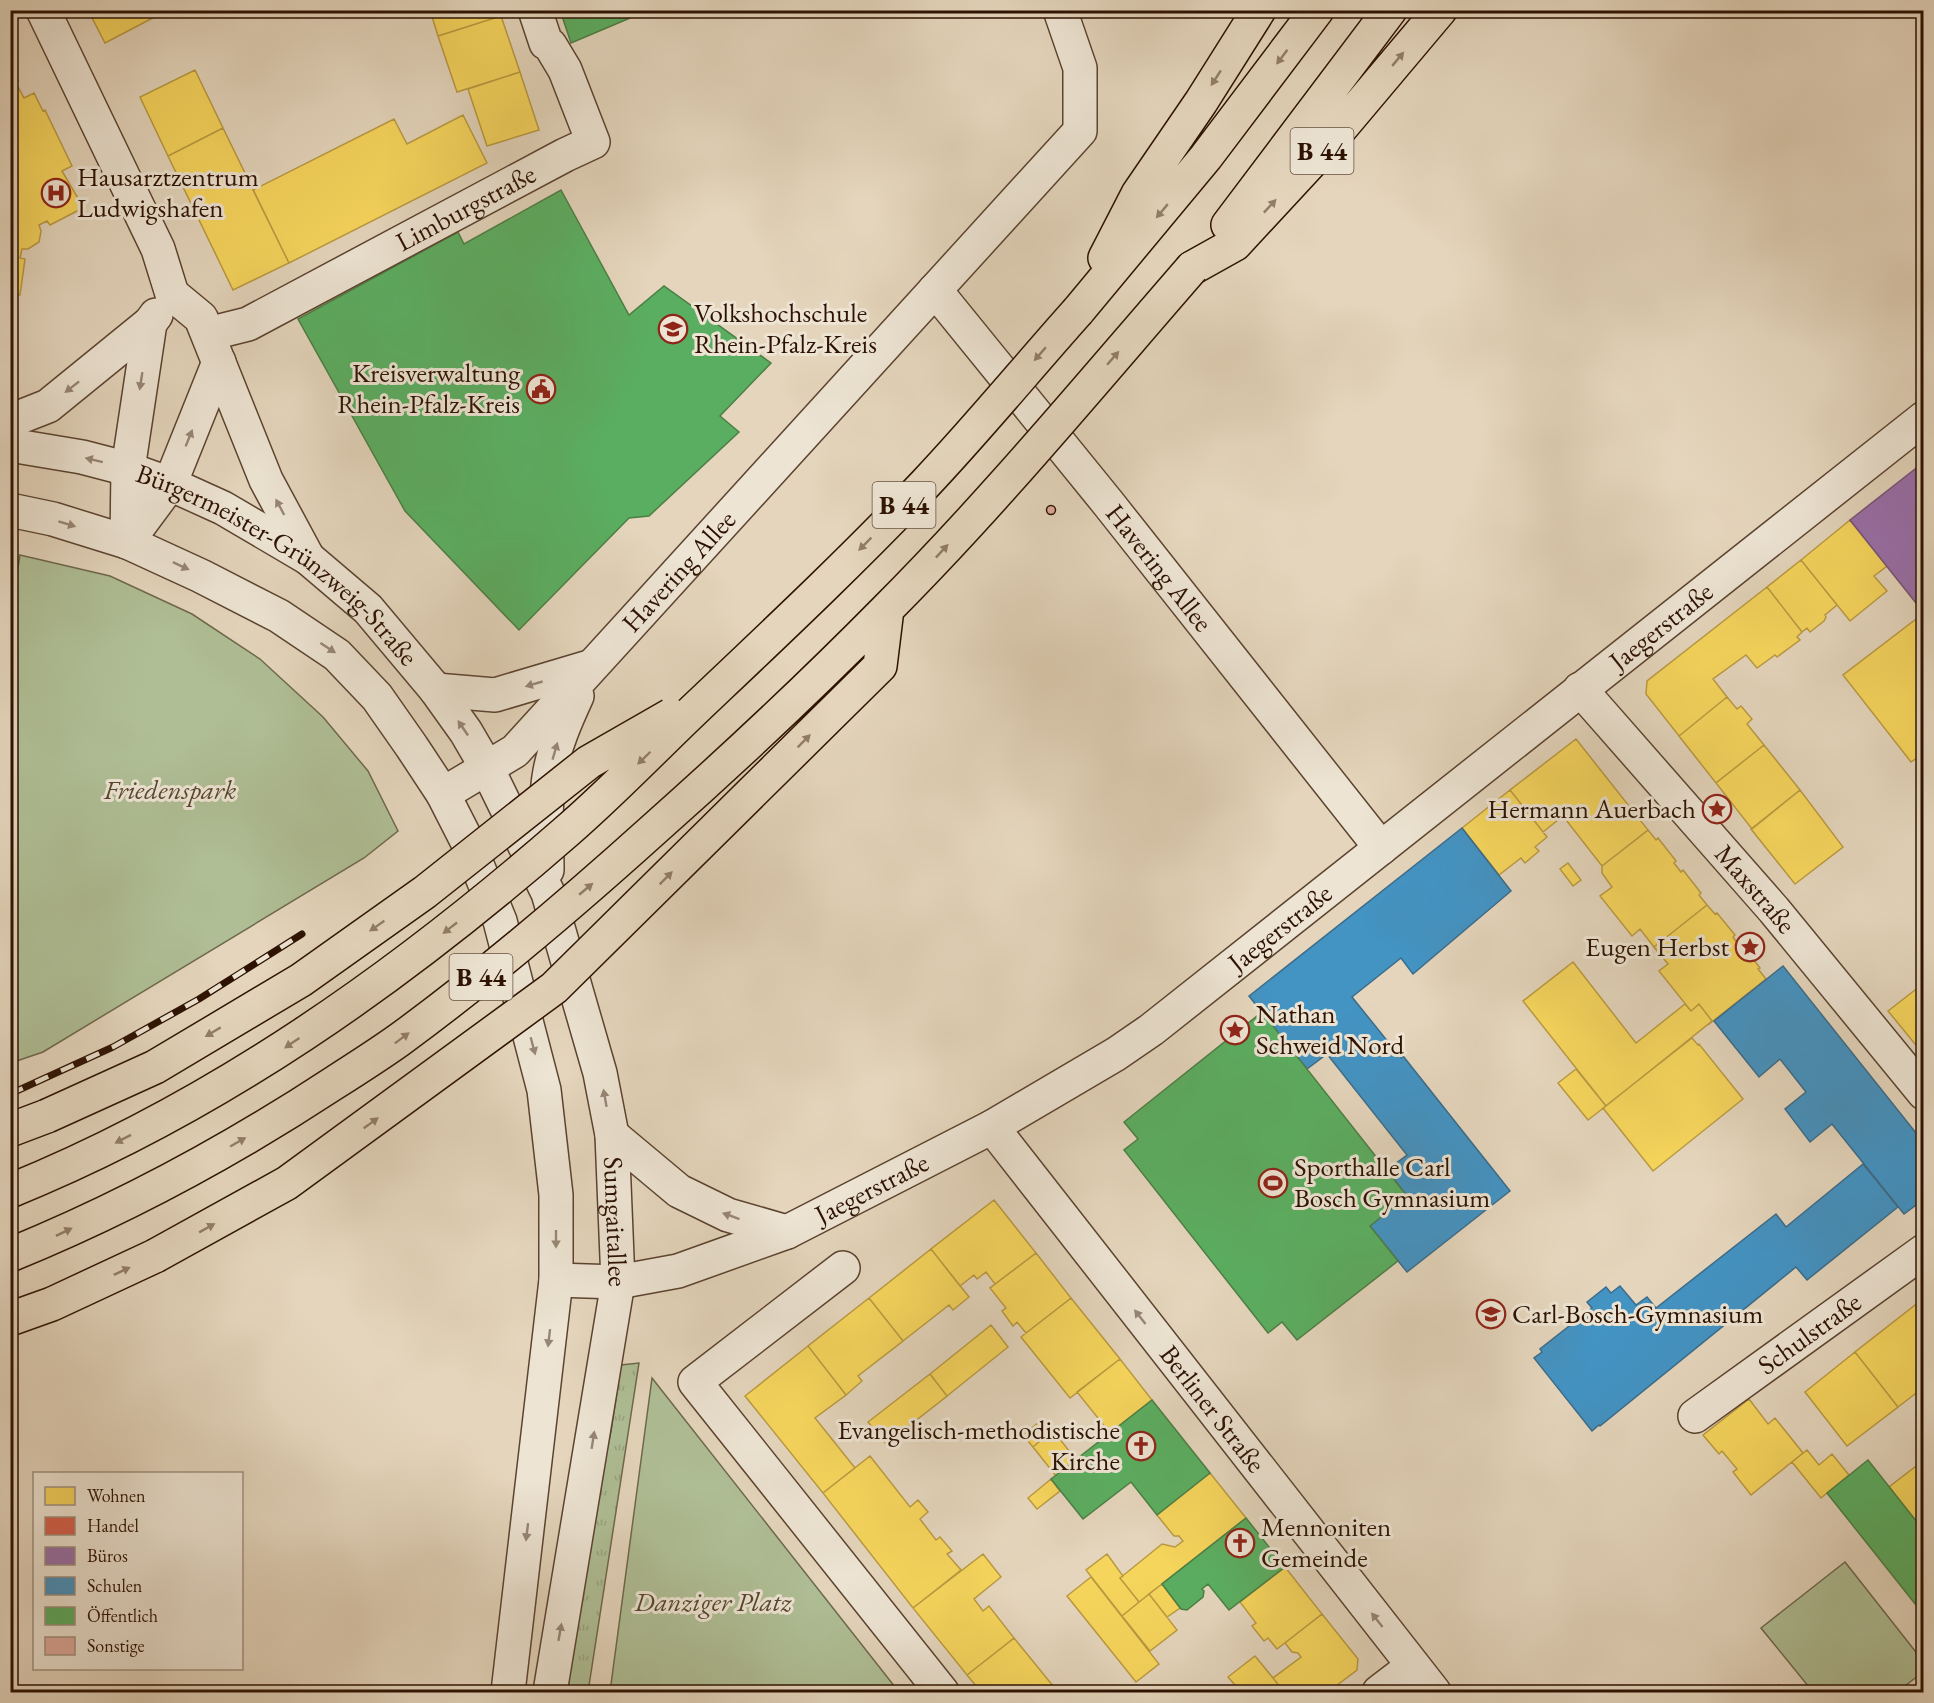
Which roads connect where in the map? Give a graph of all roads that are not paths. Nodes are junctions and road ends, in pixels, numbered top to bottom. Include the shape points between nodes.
1 (43, 10) edge
2 (535, 10) edge
3 (1060, 10) edge
4 (1259, 10) edge
5 (1317, 10) edge
6 (1390, 10) edge
7 (1440, 10) edge
8 (1192, 268) junction
9 (935, 290) junction
10 (172, 294) junction
11 (1078, 311) junction
12 (150, 323) junction
13 (213, 348) junction
14 (1923, 418) edge
15 (10, 421) edge
16 (10, 445) edge
17 (128, 469) junction
18 (170, 484) junction
19 (10, 510) edge
20 (128, 542) junction
21 (308, 558) junction
22 (887, 609) junction
23 (590, 667) junction
24 (717, 689) junction
25 (1580, 689) junction
26 (436, 690) junction
27 (487, 768) junction
28 (443, 794) junction
29 (1381, 848) junction
30 (548, 893) junction
31 (1923, 1093) edge
32 (992, 1127) junction
33 (10, 1130) edge
34 (612, 1135) junction
35 (10, 1191) edge
36 (787, 1232) junction
37 (1923, 1251) edge
38 (10, 1255) edge
39 (843, 1268) dead end
40 (556, 1280) junction
41 (618, 1282) junction
42 (10, 1319) edge
43 (1695, 1416) dead end
44 (1413, 1666) junction
45 (510, 1678) edge
46 (496, 1692) edge
47 (550, 1692) edge
48 (942, 1692) edge
49 (1379, 1692) edge
50 (1434, 1692) edge

1 - 10 street via 158,249
2 - 13 street, Limburgstraße via 546,43 565,70 593,142 248,324
3 - 9 street, Havering Allee via 1080,68 1080,131
4 -> 11 highway via 1138,194
5 -> 11 highway, B 44 via 1206,158
6 - 8 highway, B 44
8 -> 7 highway, B 44 via 1235,244 1323,149
22 -> 8 highway, B 44, bridge via 1008,480
9 - 23 street, Havering Allee
9 - 29 street, Havering Allee
10 - 12 street
10 - 13 street via 201,318
11 -> 24 highway, B 44, bridge via 926,483
12 -> 15 street via 48,406
12 -> 17 street
18 -> 13 street
21 -> 13 street via 266,480
14 - 25 street, Jaegerstraße
17 -> 16 street, Bürgermeister-Grünzweig-Straße
17 - 18 street, Bürgermeister-Grünzweig-Straße
17 - 20 street
18 - 20 street
18 - 21 street, Bürgermeister-Grünzweig-Straße via 223,508
19 -> 20 street, Bürgermeister-Grünzweig-Straße
20 -> 28 street, Bürgermeister-Grünzweig-Straße via 279,616 337,655 377,697
21 - 26 street, Bürgermeister-Grünzweig-Straße via 368,609
38 -> 22 highway, B 44, bridge via 217,1155 397,1041 497,965 609,870 745,748
42 -> 22 highway, bridge via 155,1256 287,1183 554,988 880,666
23 -> 26 street via 495,694
23 - 27 street, Havering Allee via 515,751
30 -> 23 street, Havering Allee via 550,771 561,732
24 -> 33 highway, bridge via 589,762 425,892 301,980 155,1067
24 -> 35 highway, B 44, bridge via 570,829 380,983 203,1099
25 - 29 street, Jaegerstraße
25 - 31 street, Maxstraße via 1774,910
27 -> 26 street, Bürgermeister-Grünzweig-Straße
27 - 28 street, Havering Allee
27 - 30 street, Sumgaitallee
28 -> 40 street via 500,921 544,1090 556,1195
29 - 32 street, Jaegerstraße via 1151,1030
34 -> 30 street, Sumgaitallee via 600,1073
32 - 36 street, Jaegerstraße
44 -> 32 street, Berliner Straße
36 -> 34 street via 728,1215 679,1191
34 - 41 street, Sumgaitallee
36 - 41 street, Jaegerstraße via 678,1270
37 - 43 street, Schulstraße
39 - 48 street via 695,1382
40 - 41 street, Jaegerstraße
40 -> 45 street
47 -> 41 street, Sumgaitallee
44 - 49 street
44 - 50 street, Berliner Straße
45 - 46 street

